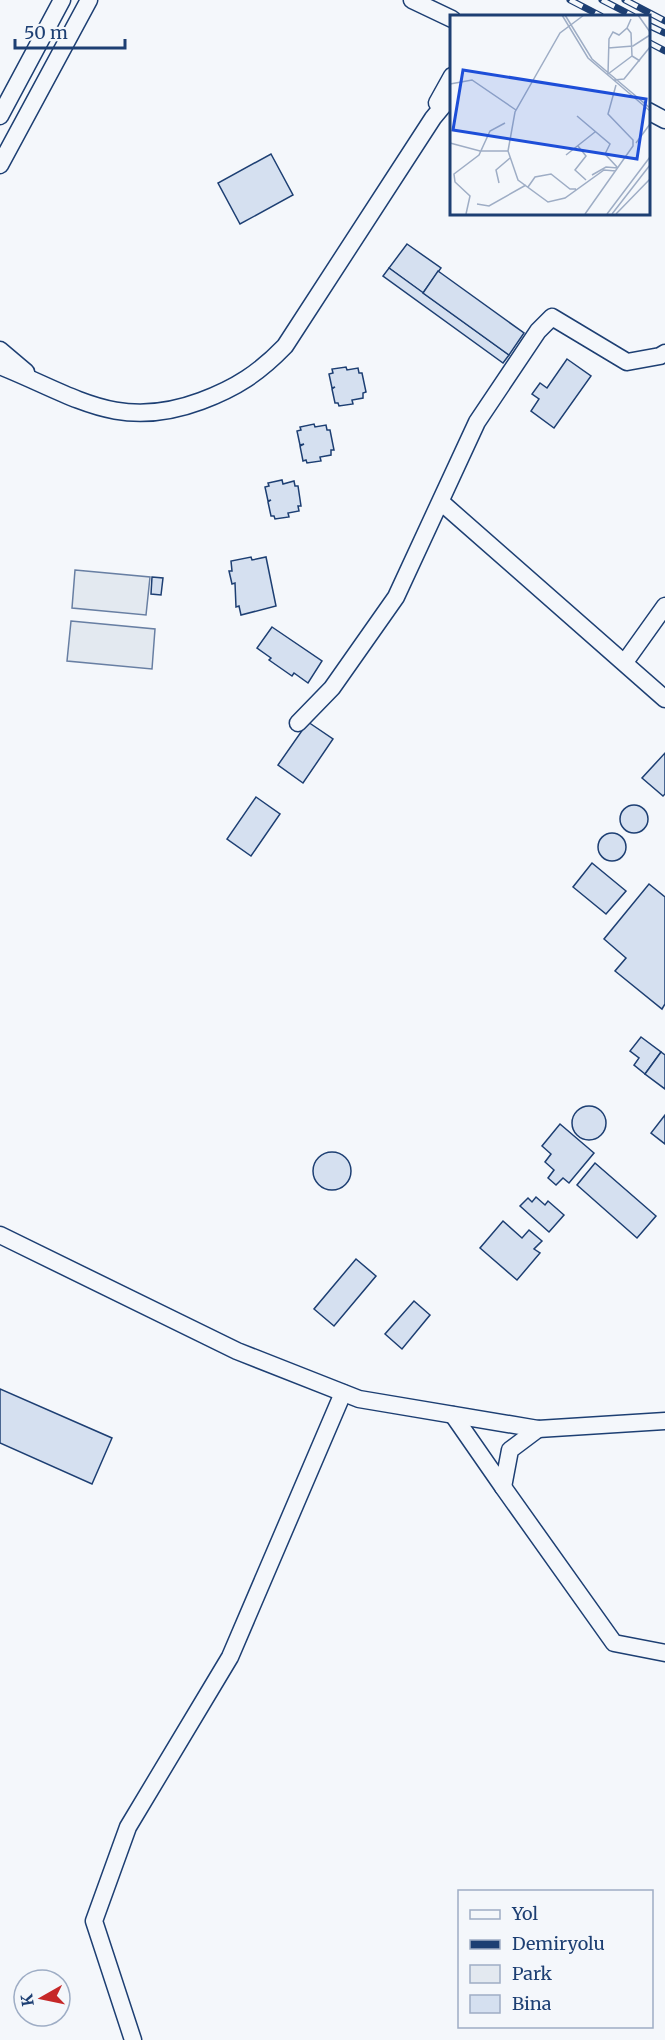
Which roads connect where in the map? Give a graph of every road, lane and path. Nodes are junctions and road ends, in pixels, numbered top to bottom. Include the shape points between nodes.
1 (62, 0) edge
2 (89, 0) edge
3 (412, 0) edge
4 (450, 18) edge
5 (450, 79) edge
6 (450, 97) edge
7 (650, 112) edge
8 (0, 116) edge
9 (433, 118) junction
10 (665, 120) edge
11 (0, 165) edge
12 (0, 350) edge
13 (665, 353) edge
14 (0, 366) edge
15 (36, 381) junction
16 (441, 502) junction
17 (665, 606) edge
18 (625, 662) junction
19 (665, 699) edge
20 (298, 723) dead end
21 (0, 1235) edge
22 (343, 1393) junction
23 (453, 1415) junction
24 (665, 1421) edge
25 (538, 1429) junction
26 (503, 1487) junction
27 (665, 1653) edge
28 (133, 2040) edge

1 - 8 street
2 - 11 street
3 - 4 street
5 - 9 street
6 - 9 street
7 - 10 street
9 - 15 street via 285,346 262,369 226,392 173,412 154,414 98,407
12 - 15 street
13 - 16 street via 627,362 552,317 538,331 477,422
14 - 15 street
16 - 18 street
16 - 20 street via 396,597 332,688
17 - 18 street
18 - 19 street
21 - 22 street via 237,1351
22 - 23 street via 358,1400
22 - 28 street via 230,1657 128,1827 94,1920
23 - 25 street
23 - 26 street
24 - 25 street
25 - 26 street via 510,1450
26 - 27 street via 614,1644

